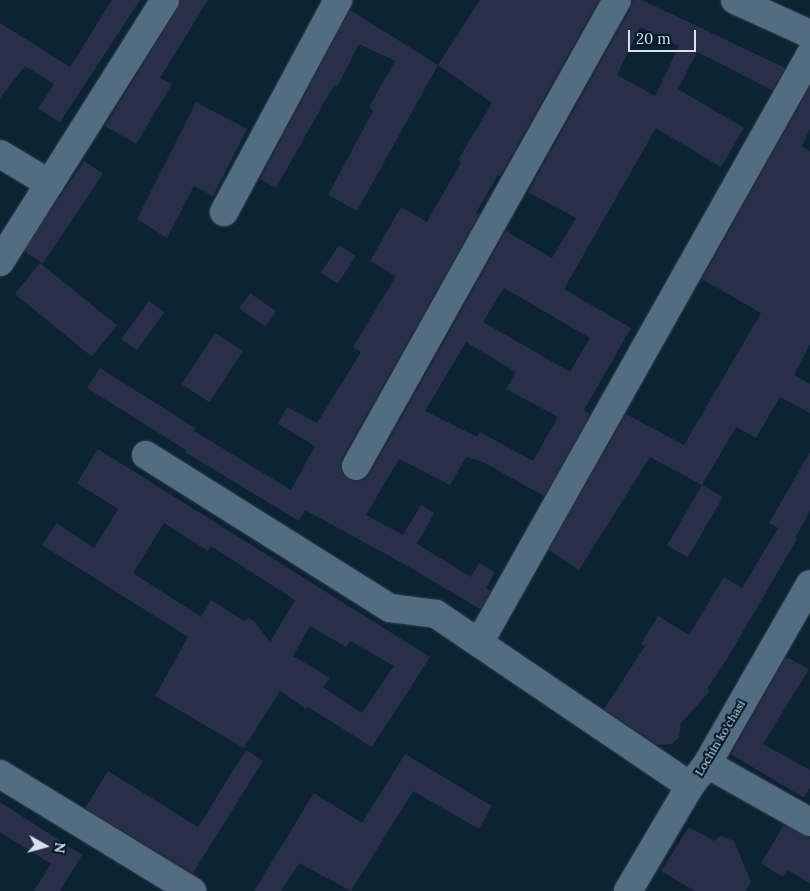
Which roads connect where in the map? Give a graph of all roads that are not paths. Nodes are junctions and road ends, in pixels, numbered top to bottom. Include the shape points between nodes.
1 (165, 0) edge
2 (338, 0) edge
3 (617, 0) edge
4 (735, 0) edge
5 (783, 9) edge
6 (810, 34) edge
7 (810, 55) edge
8 (0, 154) edge
9 (50, 184) junction
10 (224, 212) dead end
11 (0, 262) edge
12 (146, 455) dead end
13 (356, 466) dead end
14 (810, 584) edge
15 (479, 643) junction
16 (707, 764) junction
17 (0, 774) edge
18 (690, 786) junction
19 (810, 822) edge
20 (192, 891) edge
21 (628, 891) edge

1 - 9 street
2 - 10 street
3 - 13 street
4 - 5 street
5 - 6 street
7 - 15 street
8 - 9 street
9 - 11 street
12 - 15 street via 390,608 436,614
14 - 16 street, Lochin ko'chasi
15 - 18 street
16 - 18 street, Lochin ko'chasi
16 - 19 street
17 - 20 street
18 - 21 street, Lochin ko'chasi

